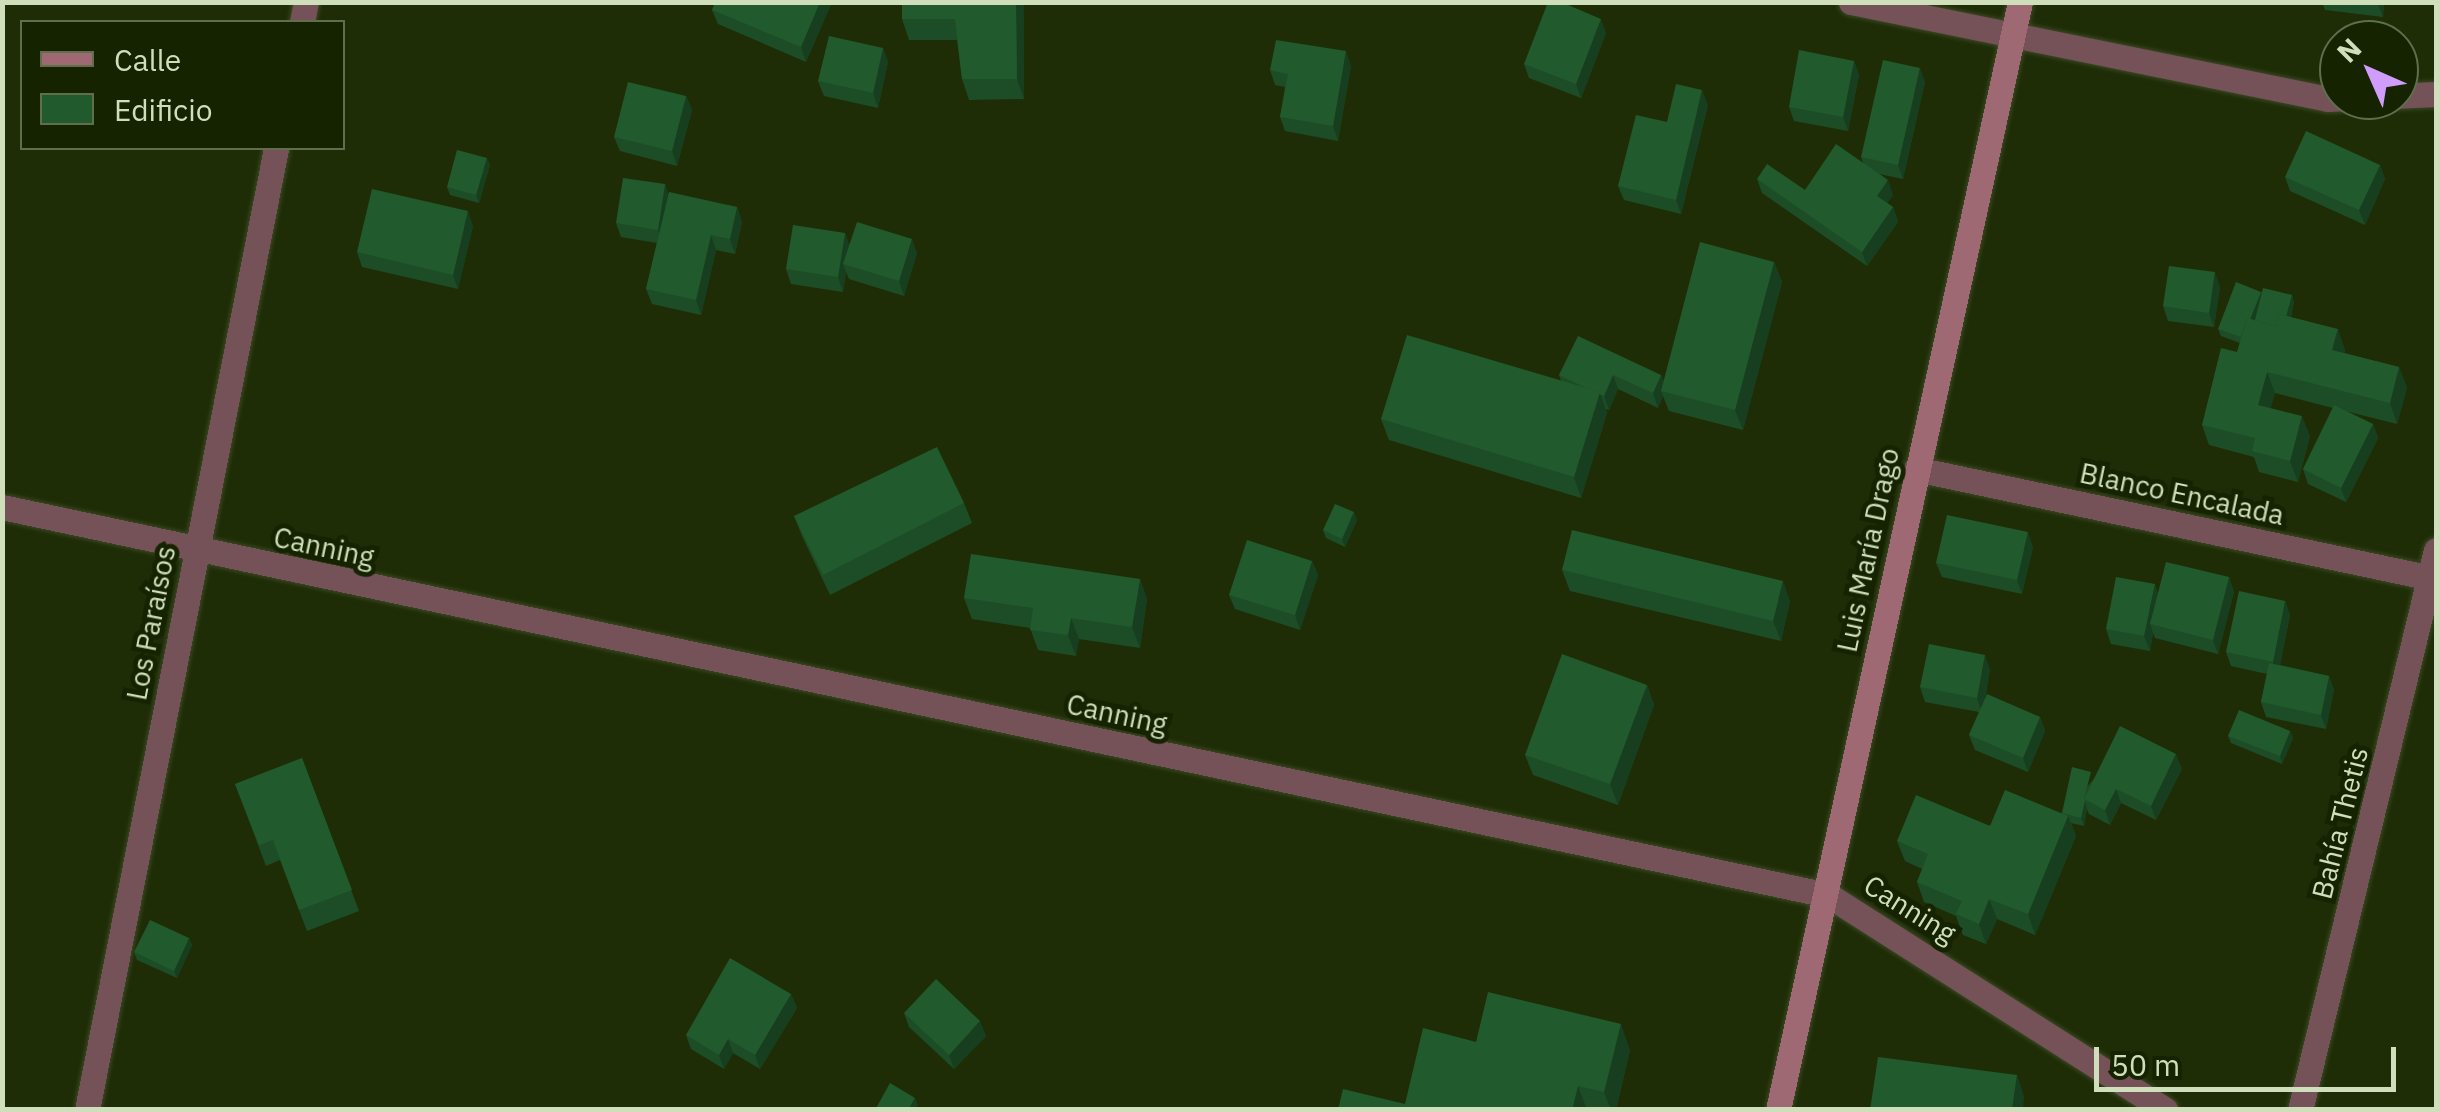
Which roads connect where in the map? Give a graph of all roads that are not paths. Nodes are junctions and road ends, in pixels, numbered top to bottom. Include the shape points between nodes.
1 (1851, 2) edge
2 (2020, 2) edge
3 (2012, 36) junction
4 (2436, 94) edge
5 (276, 150) edge
6 (1916, 468) junction
7 (2, 507) edge
8 (196, 550) junction
9 (2436, 550) edge
10 (2434, 578) edge
11 (1828, 894) junction
12 (87, 1110) edge
13 (1778, 1110) edge
14 (2165, 1110) edge
15 (2300, 1110) edge

1 - 3 street
2 - 3 main road, Luis María Drago
3 - 4 street via 2328,100
3 - 6 main road, Luis María Drago
5 - 8 street, Los Paraísos
6 - 10 street, Blanco Encalada
6 - 11 main road, Luis María Drago
7 - 8 street, Canning
8 - 11 street, Canning
8 - 12 street, Los Paraísos
9 - 10 street, Bahía Thetis
10 - 15 street, Bahía Thetis
11 - 13 main road, Luis María Drago
11 - 14 street, Canning

